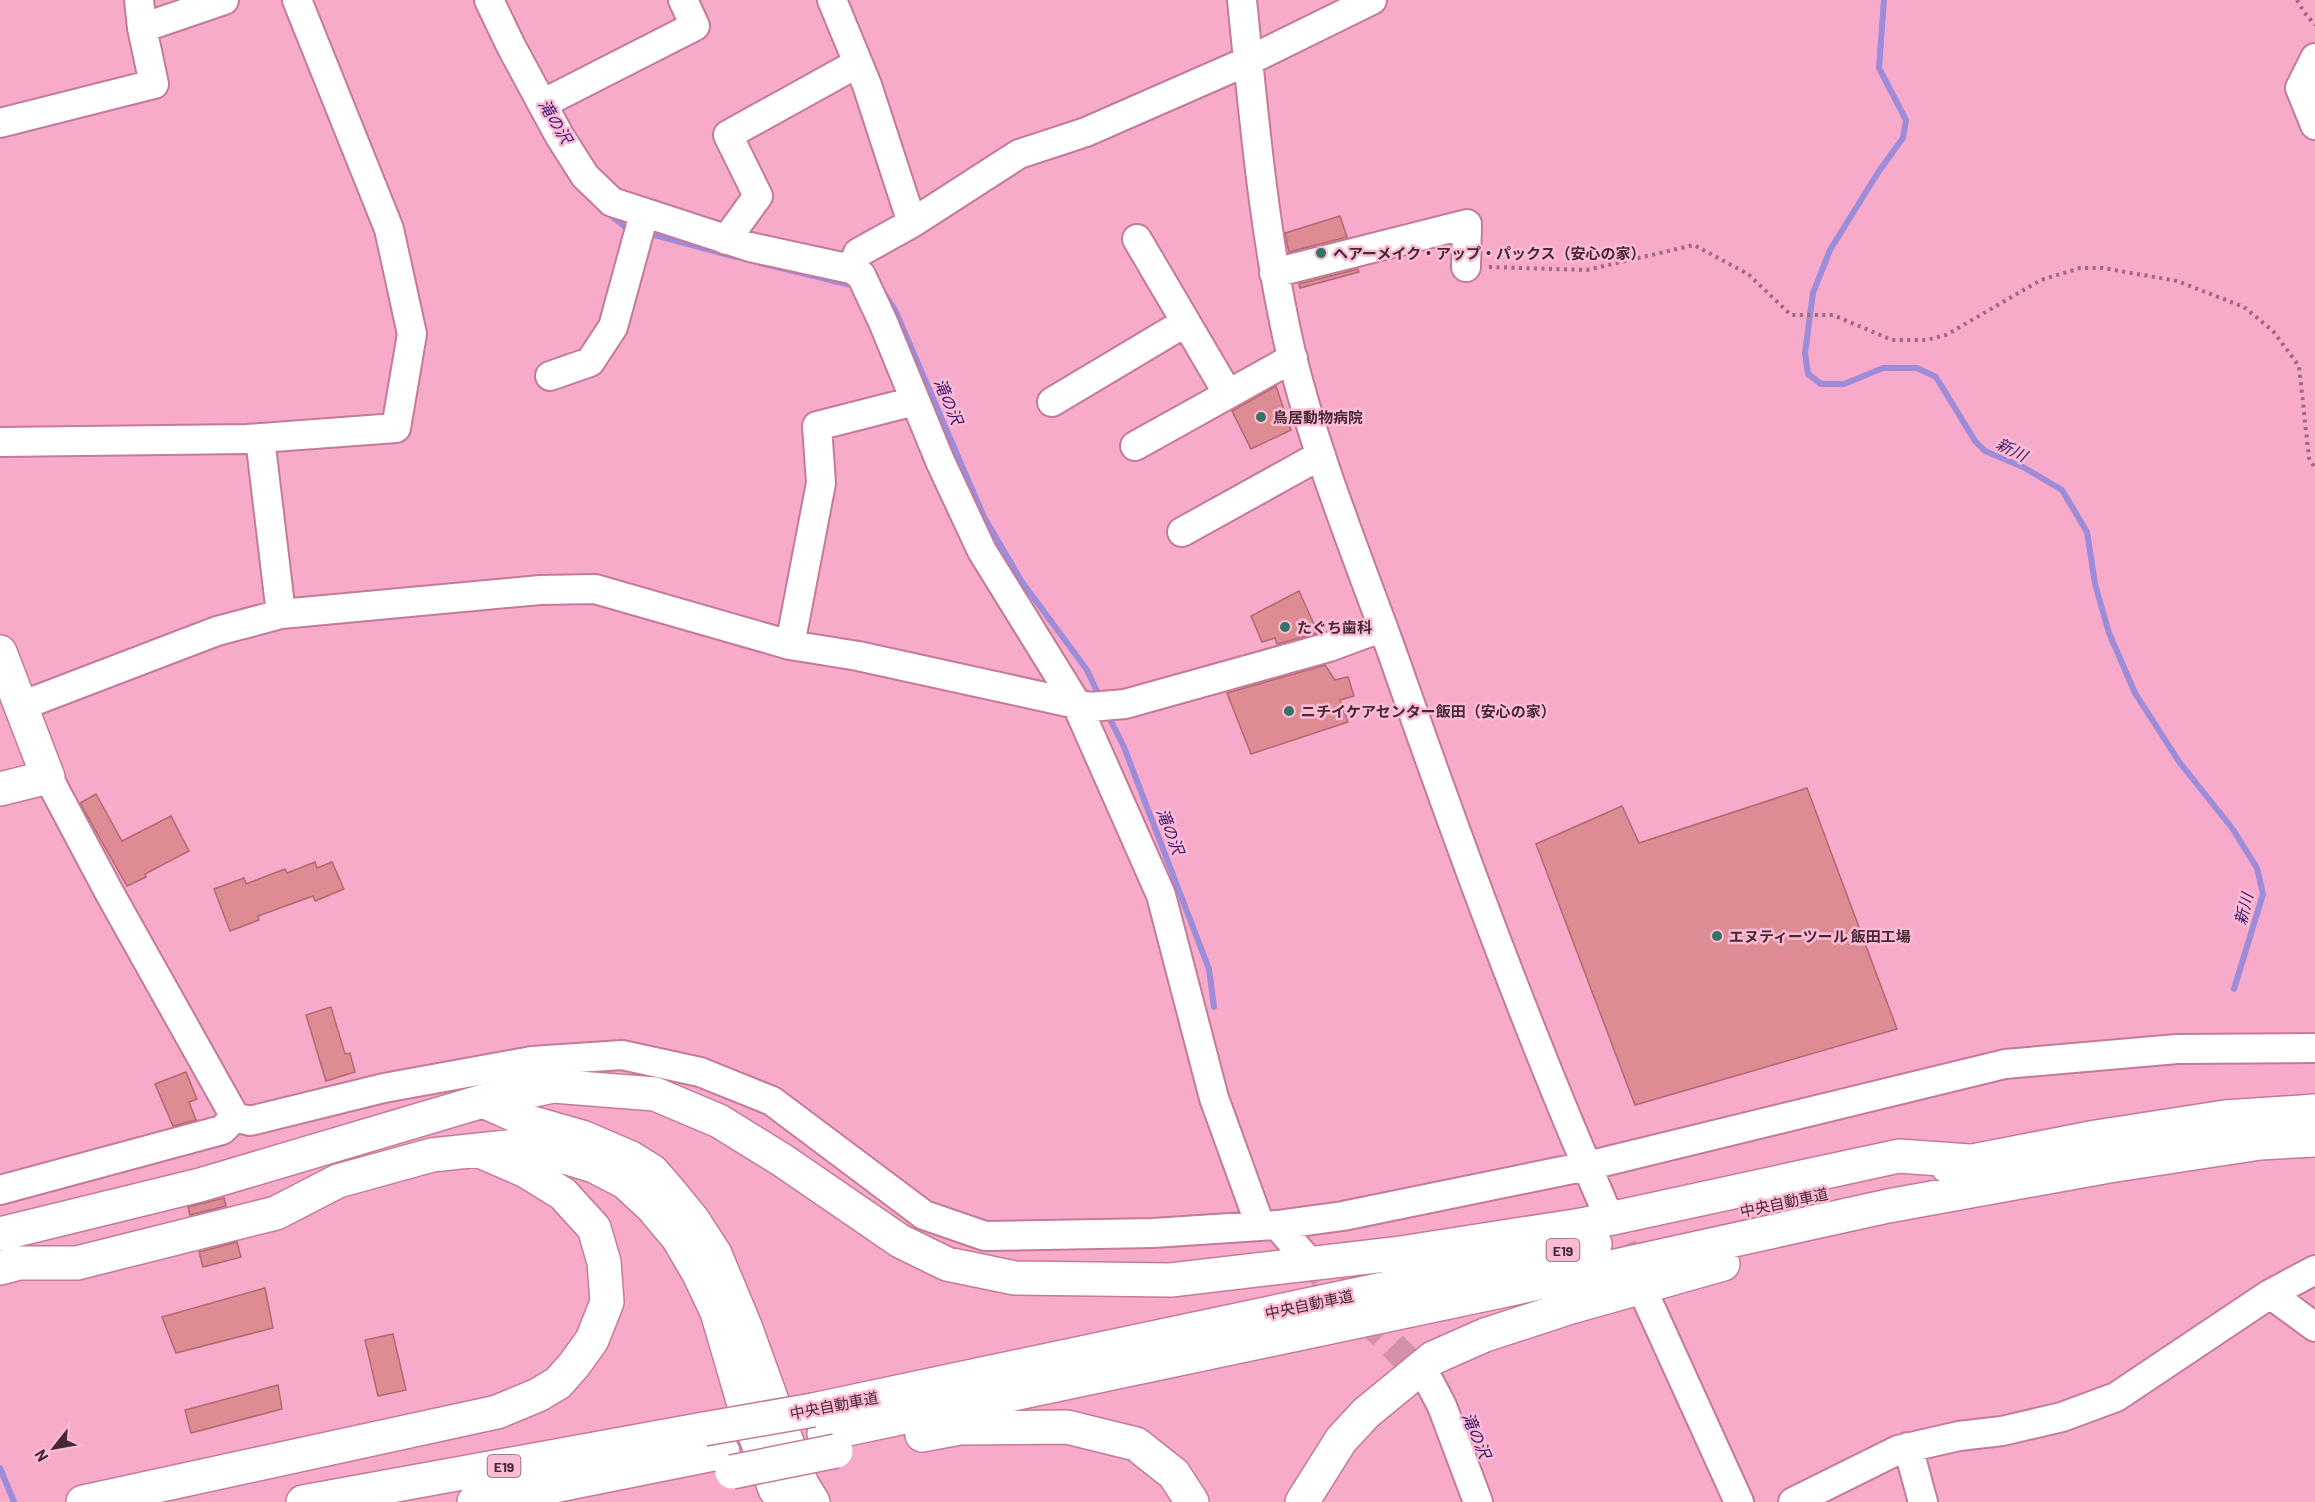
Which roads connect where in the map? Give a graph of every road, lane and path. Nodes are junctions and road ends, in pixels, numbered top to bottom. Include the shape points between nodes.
1 (139, 0) edge
2 (224, 0) edge
3 (297, 0) edge
4 (489, 0) edge
5 (683, 0) edge
6 (832, 0) edge
7 (1242, 0) edge
8 (1372, 0) edge
9 (2297, 0) edge
10 (2315, 25) edge
11 (142, 28) junction
12 (2315, 58) edge
13 (1248, 61) junction
14 (858, 63) junction
15 (542, 104) junction
16 (0, 123) edge
17 (2315, 125) edge
18 (644, 216) junction
19 (912, 223) junction
20 (1137, 238) dead end
21 (726, 240) junction
22 (1466, 267) joint
23 (856, 272) junction
24 (1275, 273) junction
25 (1186, 322) junction
26 (1293, 358) junction
27 (550, 376) dead end
28 (1228, 394) junction
29 (915, 401) junction
30 (1052, 402) dead end
31 (260, 438) junction
32 (0, 440) edge
33 (1135, 446) dead end
34 (1321, 455) junction
35 (2315, 468) edge
36 (1182, 532) dead end
37 (281, 614) junction
38 (1383, 627) junction
39 (790, 645) junction
40 (0, 652) edge
41 (1094, 705) junction
42 (21, 706) junction
43 (48, 777) junction
44 (0, 789) edge
45 (2315, 1048) edge
46 (483, 1101) junction
47 (2315, 1111) edge
48 (236, 1117) junction
49 (2315, 1140) edge
50 (479, 1151) junction
51 (1969, 1161) junction
52 (1587, 1166) junction
53 (2109, 1166) junction
54 (0, 1190) edge
55 (1605, 1208) tunnel mouth
56 (1268, 1225) junction
57 (0, 1234) edge
58 (1304, 1256) tunnel mouth
59 (0, 1268) edge
60 (2315, 1270) edge
61 (2270, 1294) junction
62 (1648, 1302) tunnel mouth
63 (2315, 1327) edge
64 (1430, 1383) tunnel mouth
65 (824, 1432) junction
66 (1908, 1447) junction
67 (719, 1451) junction
68 (82, 1502) edge
69 (303, 1502) edge
70 (474, 1502) edge
71 (565, 1502) edge
72 (784, 1502) edge
73 (813, 1502) edge
74 (1192, 1502) edge
75 (1302, 1502) edge
76 (1478, 1502) edge
77 (1739, 1502) edge
78 (1793, 1502) edge
79 (1923, 1502) edge

1 - 11 street
2 - 11 street
3 - 31 street via 389,229 412,334 396,428
4 - 15 street
5 - 15 street via 695,26
6 - 14 street
7 - 13 street
8 - 13 street
9 - 10 path
11 - 16 street via 154,84
12 - 17 street via 2300,88
13 - 19 street via 1086,132 1019,154
13 - 24 street
14 - 19 street
14 - 21 street via 728,135 758,196
15 - 18 street via 585,176 612,202
18 - 21 street
18 - 27 street via 613,327 590,362
19 - 23 street via 858,253
20 - 25 street
21 - 23 street
22 - 24 street via 1467,224
22 - 35 path via 1587,270 1694,245 1748,274 1791,315 1833,315 1892,340 1926,340 1946,335 2041,280 2080,268 2177,280 2244,307 2273,331 2286,348 2299,366 2309,458
23 - 29 street via 873,300
24 - 26 street
25 - 28 street
25 - 30 street
26 - 28 street
26 - 34 street
28 - 33 street
29 - 39 street via 817,426 821,483
29 - 41 street via 982,551
31 - 32 street
31 - 37 street
34 - 36 street
34 - 38 street
37 - 39 street via 540,590 595,590
37 - 42 street via 217,631
38 - 41 street via 1329,647
38 - 52 street via 1454,826
39 - 41 street
40 - 42 main road
41 - 56 street via 1161,896 1214,1098
42 - 43 main road
43 - 44 main road
43 - 48 street
45 - 52 street via 2177,1049 2005,1064
46 - 51 main road via 553,1086 655,1094 719,1121 900,1241 947,1264 1015,1278 1171,1280 1394,1254 1581,1225 1899,1156
46 - 57 main road via 200,1185
46 - 73 main road via 631,1158 652,1171 687,1212 715,1254 802,1484
47 - 51 main road, 中央自動車道 / E19 via 2225,1117
48 - 54 street via 222,1130
48 - 56 street via 250,1121 384,1088 532,1061 622,1055 700,1072 772,1101 924,1215 985,1236 1153,1233
49 - 53 main road, 中央自動車道 / E19 via 2260,1143
50 - 59 main road via 432,1155 338,1180 276,1213 77,1263 19,1263
50 - 68 main road via 526,1171 563,1194 594,1228 604,1262 607,1302 592,1340 558,1383 497,1412
50 - 72 main road via 525,1144 584,1163 625,1182 652,1207 678,1238 717,1312 746,1411 775,1489
51 - 65 main road, 中央自動車道 / E19 via 1593,1244
52 - 55 street
52 - 56 street via 1343,1216
53 - 65 main road, 中央自動車道 / E19 via 1888,1206
53 - 75 main road via 1712,1267 1485,1335 1433,1358 1366,1413 1341,1440
56 - 58 street
60 - 61 street
61 - 63 street
61 - 66 street via 2116,1397 2062,1417
62 - 77 street
64 - 76 street
65 - 67 main road, 中央自動車道 / E19, bridge
65 - 67 main road, bridge
65 - 74 main road via 1067,1426 1136,1444 1174,1474
66 - 78 street
66 - 79 street
67 - 69 main road, 中央自動車道 / E19
67 - 70 main road, 中央自動車道 / E19
67 - 71 main road

